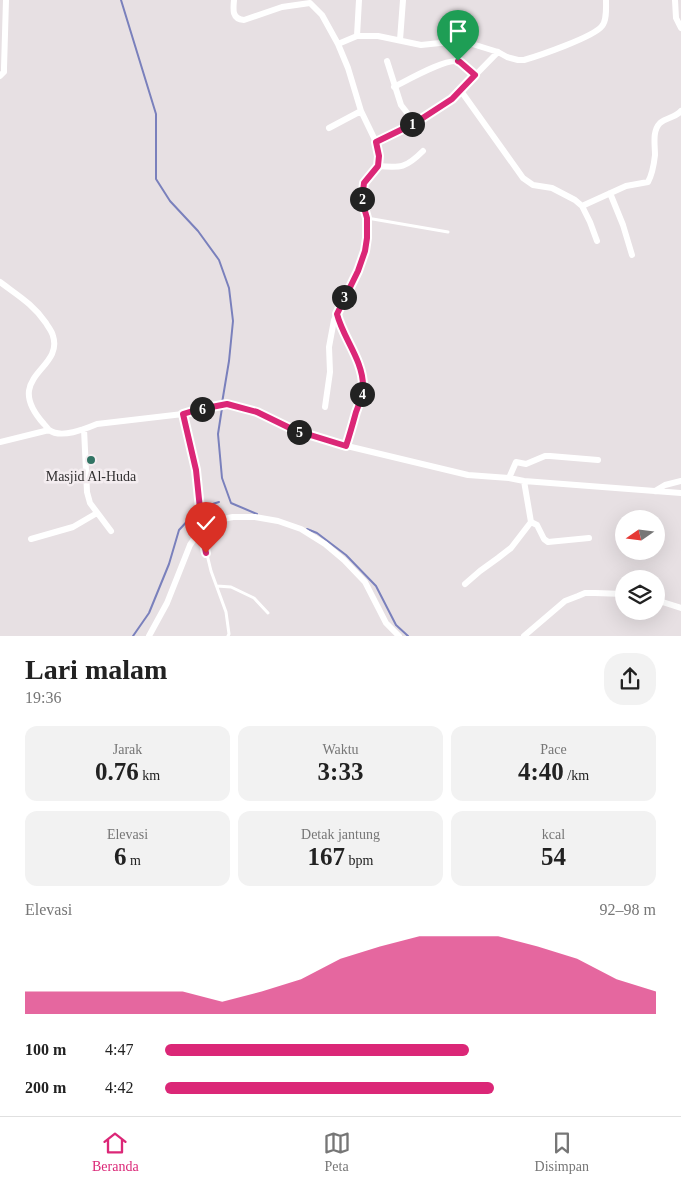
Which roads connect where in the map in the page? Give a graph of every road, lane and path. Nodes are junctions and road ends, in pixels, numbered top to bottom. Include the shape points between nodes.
1 (6, 0) edge
2 (234, 0) edge
3 (359, 0) edge
4 (403, 0) edge
5 (606, 0) edge
6 (676, 0) edge
7 (310, 2) edge
8 (681, 28) edge
9 (357, 36) junction
10 (400, 40) junction
11 (338, 44) junction
12 (498, 52) junction
13 (387, 61) dead end
14 (475, 75) junction
15 (0, 76) edge
16 (394, 87) junction
17 (460, 91) junction
18 (361, 111) junction
19 (681, 111) edge
20 (415, 123) junction
21 (328, 128) dead end
22 (376, 142) junction
23 (423, 151) dead end
24 (378, 166) junction
25 (610, 193) junction
26 (582, 206) junction
27 (367, 218) junction
28 (448, 232) dead end
29 (597, 241) dead end
30 (632, 255) dead end
31 (0, 282) edge
32 (337, 314) junction
33 (325, 407) dead end
34 (183, 414) junction
35 (84, 429) junction
36 (50, 430) junction
37 (0, 442) edge
38 (346, 446) junction
39 (598, 460) dead end
40 (509, 478) junction
41 (524, 481) junction
42 (681, 481) edge
43 (655, 491) junction
44 (681, 493) edge
45 (97, 513) junction
46 (531, 522) junction
47 (204, 524) junction
48 (111, 531) dead end
49 (588, 538) dead end
50 (31, 539) dead end
51 (465, 584) dead end
52 (217, 586) junction
53 (615, 594) edge
54 (665, 603) edge
55 (681, 608) edge
56 (268, 613) dead end
57 (149, 636) edge
58 (228, 636) edge
59 (399, 636) edge
60 (524, 636) edge

1 - 15 street via 4,72
2 - 7 street via 233,10 238,20
3 - 9 street
4 - 10 street
5 - 12 street via 603,26 596,32 524,60
6 - 8 street via 676,18
7 - 11 street via 322,15
9 - 10 street
9 - 11 street
10 - 12 street via 421,45 469,42
11 - 18 street
12 - 14 street
13 - 16 street
14 - 16 street via 454,60 443,62
14 - 17 street
16 - 20 street via 401,105
17 - 20 street
17 - 26 street via 523,178 533,185 552,188
18 - 21 street
18 - 22 street
19 - 25 street via 656,129 654,168 648,182
20 - 22 street
22 - 24 street
23 - 24 street via 402,167
24 - 27 street via 364,183 362,201
25 - 26 street
25 - 30 street
26 - 29 street
27 - 28 lane
27 - 32 street via 365,251
31 - 36 street via 39,312 53,336 52,356 37,373 29,392 35,414
32 - 33 street via 328,347 330,372
32 - 38 street via 361,371 363,386
34 - 35 street via 97,424
34 - 38 street via 227,404
34 - 47 lane
35 - 36 street via 68,433
35 - 45 street via 87,492
36 - 37 street
38 - 40 street via 468,475
39 - 40 street via 545,456 526,464 516,462
40 - 41 street
41 - 43 street
41 - 46 street
42 - 43 street
43 - 44 street
45 - 48 street
45 - 50 street via 73,527
46 - 49 street via 537,525 548,542
46 - 51 street via 511,548
47 - 52 lane via 206,553
47 - 57 street via 190,545 167,603
47 - 59 street via 233,517 255,517 301,529 325,544 365,582 386,623
52 - 56 lane via 231,587 254,598
52 - 58 lane via 226,612
53 - 60 street via 586,593 565,601
54 - 55 street

